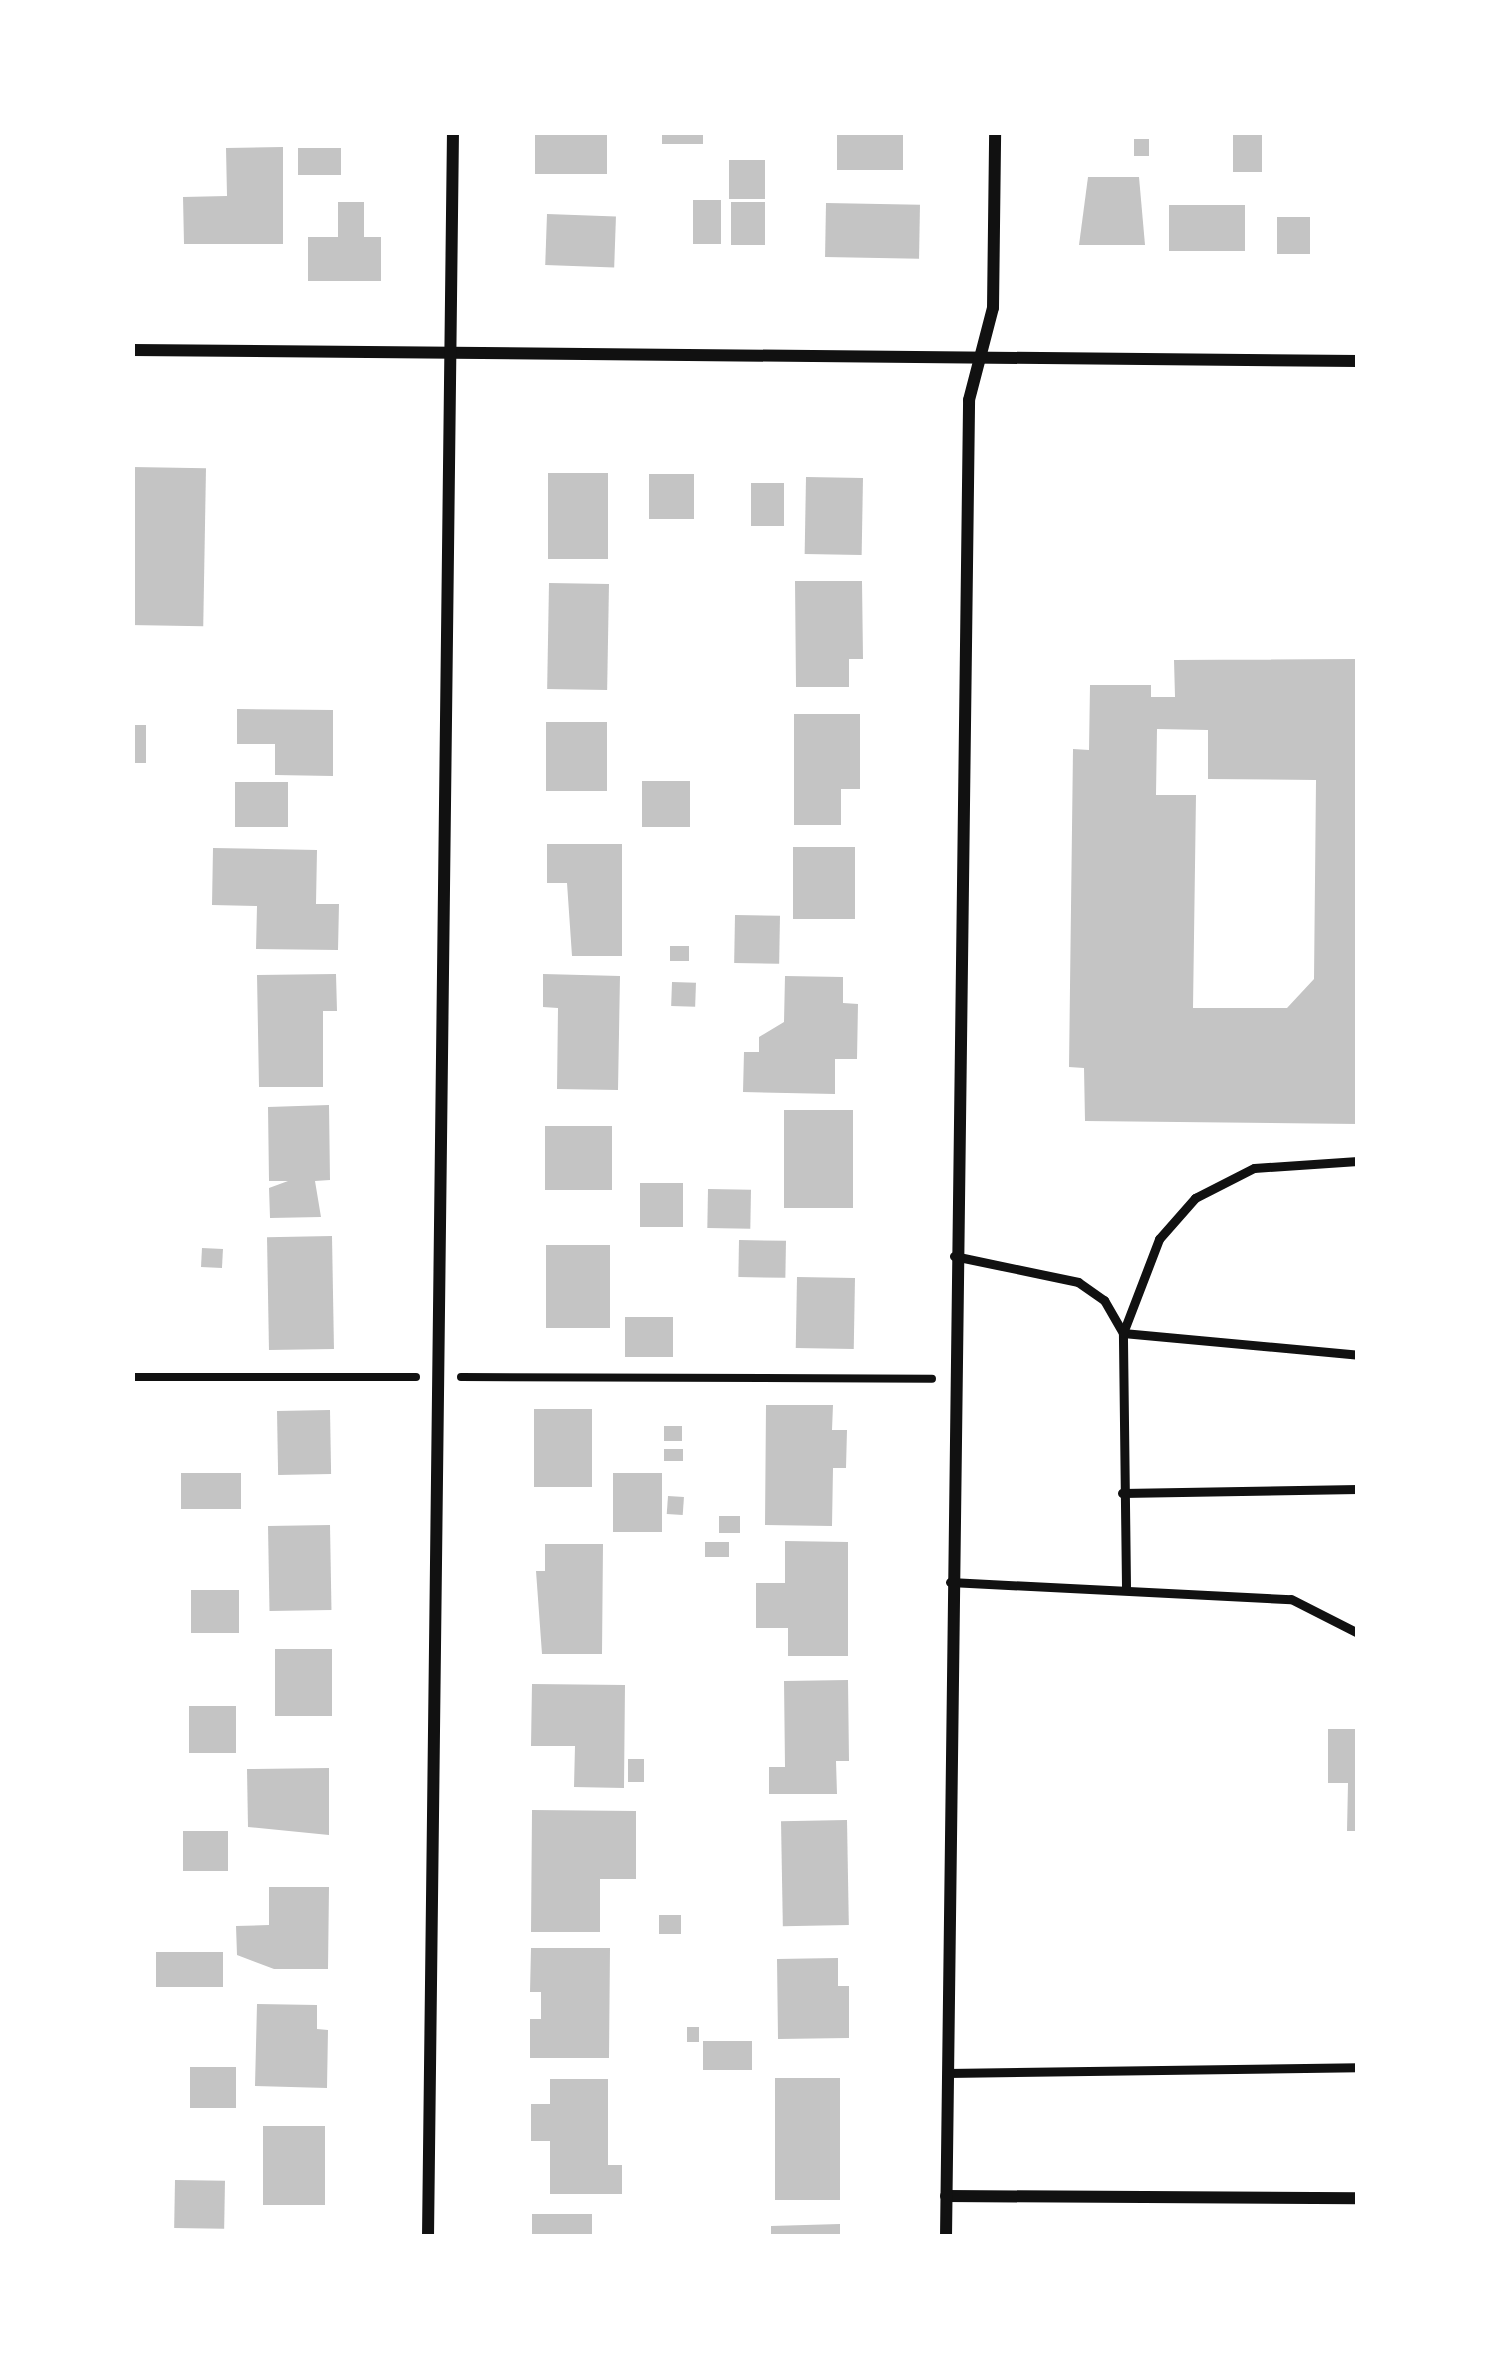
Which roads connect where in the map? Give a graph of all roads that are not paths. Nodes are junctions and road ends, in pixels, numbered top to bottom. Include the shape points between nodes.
1 (453, 132) edge
2 (994, 132) edge
3 (132, 350) edge
4 (450, 353) junction
5 (982, 359) junction
6 (1358, 361) edge
7 (1358, 1161) edge
8 (954, 1256) junction
9 (1123, 1333) junction
10 (1358, 1355) edge
11 (1358, 1489) edge
12 (1122, 1493) junction
13 (950, 1582) junction
14 (1126, 1586) junction
15 (1358, 1633) edge
16 (1358, 2067) edge
17 (947, 2073) junction
18 (946, 2196) junction
19 (1358, 2198) edge
20 (428, 2237) edge
21 (946, 2237) edge

1 - 4 street
2 - 5 street via 993,308
3 - 4 street
4 - 5 street
4 - 20 street
5 - 6 street
5 - 8 street via 969,400
7 - 9 lane via 1254,1168 1195,1198 1159,1239
8 - 9 lane via 1078,1282 1104,1300
8 - 13 street
9 - 10 lane
9 - 12 lane
11 - 12 lane
12 - 14 lane
13 - 14 lane
13 - 17 street
14 - 15 lane via 1291,1599
16 - 17 lane
17 - 18 street
18 - 19 street
18 - 21 street

